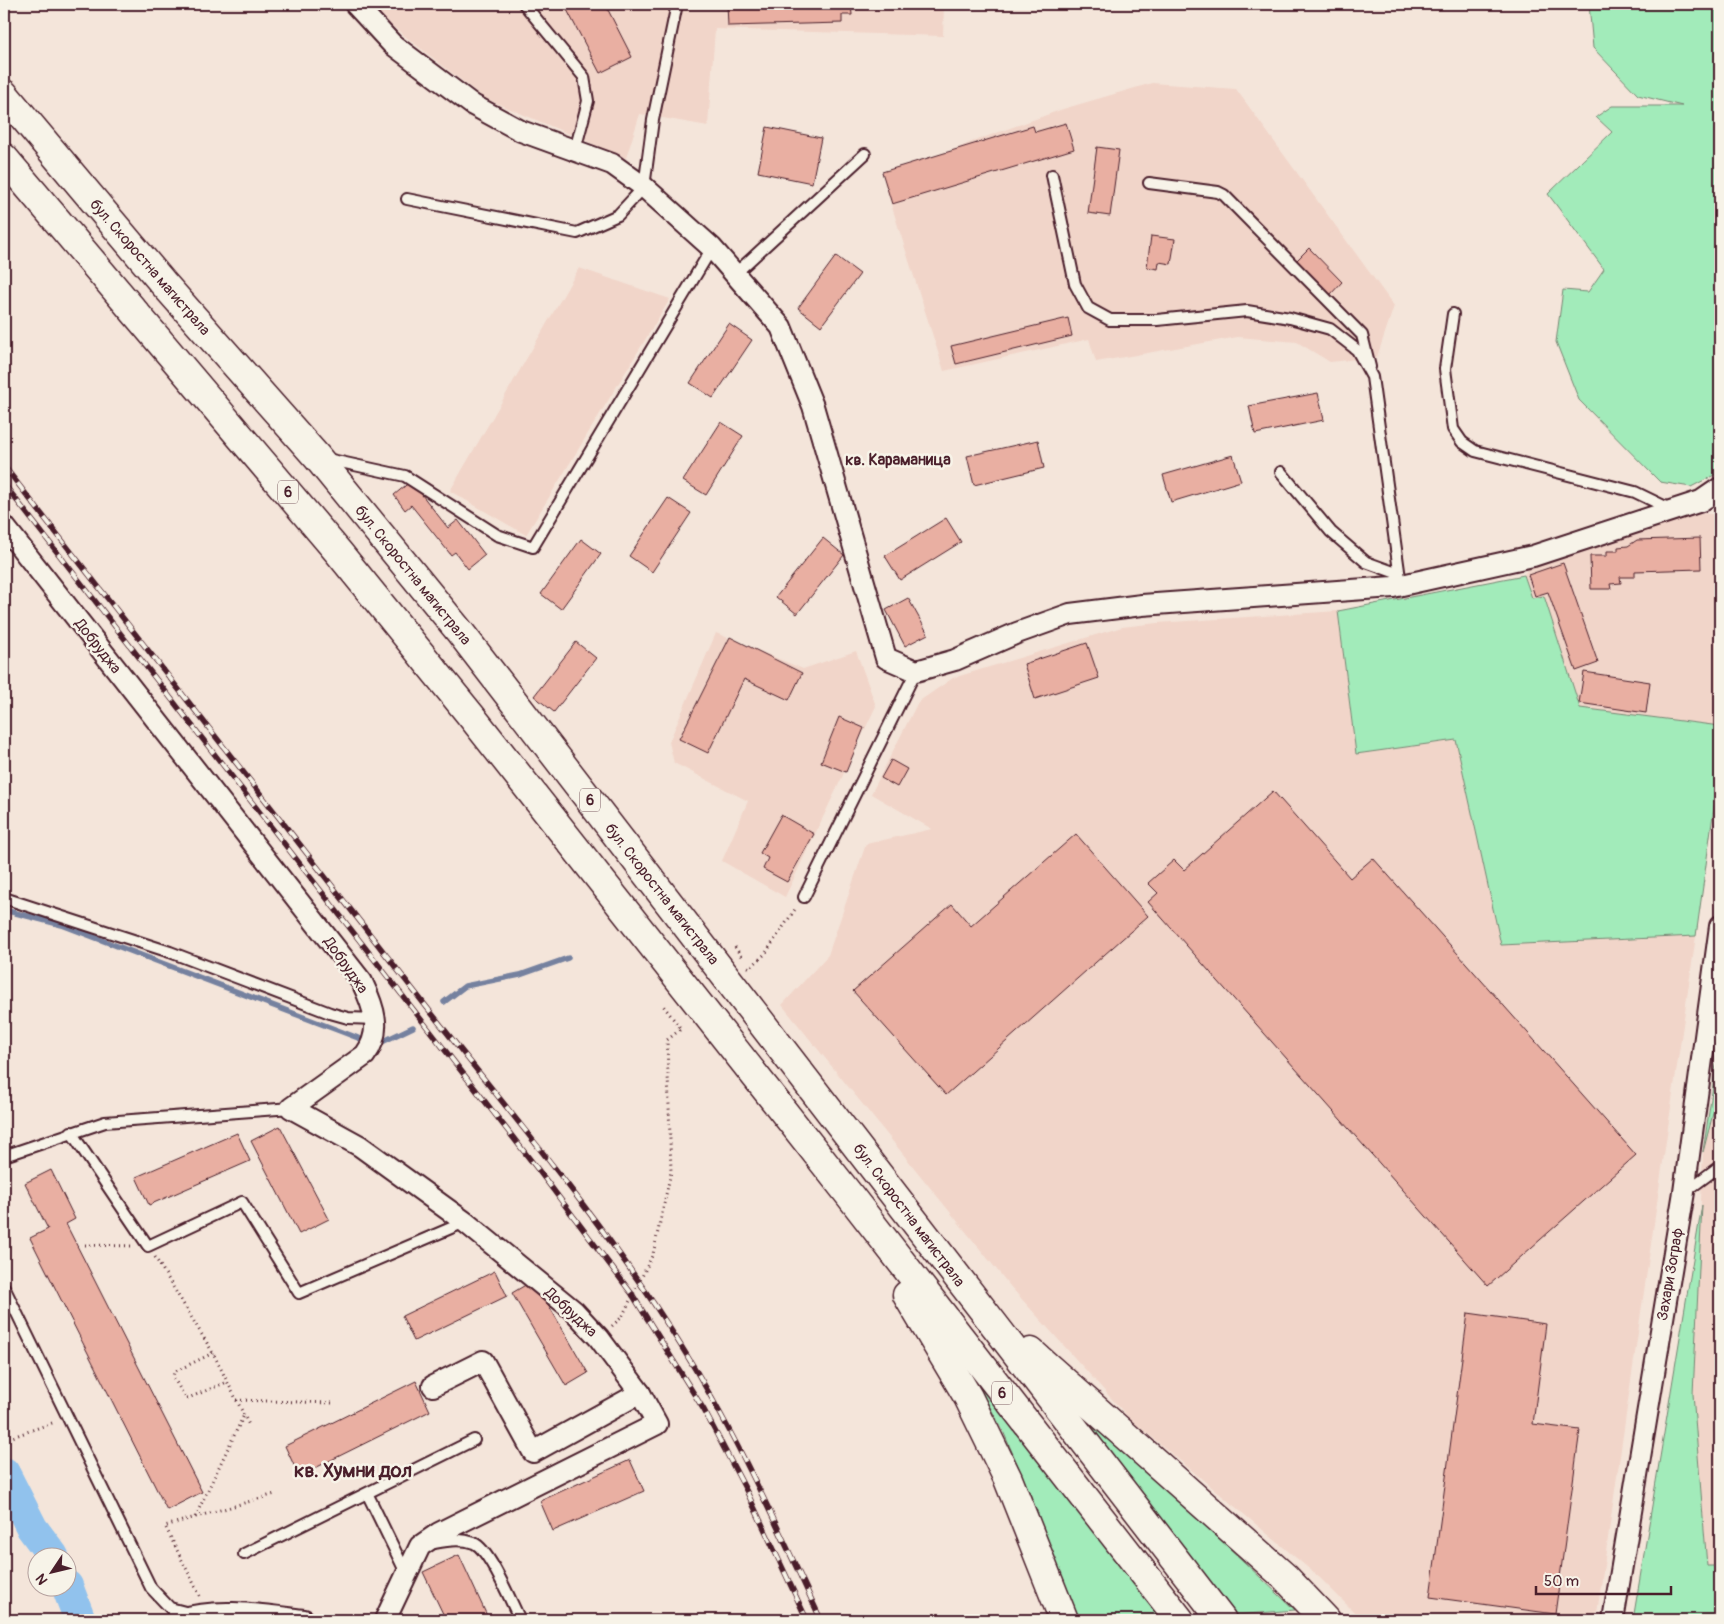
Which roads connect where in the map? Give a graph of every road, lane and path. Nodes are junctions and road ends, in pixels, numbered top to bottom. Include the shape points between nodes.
1 (355, 4) edge
2 (524, 4) edge
3 (677, 4) edge
4 (4, 94) edge
5 (575, 150) junction
6 (865, 154) dead end
7 (4, 158) edge
8 (1052, 175) dead end
9 (1149, 184) dead end
10 (644, 187) junction
11 (407, 199) dead end
12 (712, 248) junction
13 (736, 273) junction
14 (1453, 314) dead end
15 (1372, 377) junction
16 (317, 457) junction
17 (1281, 472) dead end
18 (1720, 488) edge
19 (1711, 501) edge
20 (1673, 510) junction
21 (4, 526) edge
22 (1400, 580) junction
23 (916, 671) junction
24 (804, 897) joint
25 (4, 898) edge
26 (1720, 926) edge
27 (735, 947) dead end
28 (662, 1004) dead end
29 (374, 1034) junction
30 (291, 1108) junction
31 (71, 1132) junction
32 (4, 1156) edge
33 (1720, 1166) edge
34 (847, 1192) junction
35 (1684, 1192) junction
36 (465, 1222) junction
37 (85, 1245) dead end
38 (148, 1246) junction
39 (4, 1287) edge
40 (981, 1308) junction
41 (599, 1338) junction
42 (213, 1353) junction
43 (227, 1382) junction
44 (432, 1386) dead end
45 (640, 1393) junction
46 (236, 1400) junction
47 (332, 1403) dead end
48 (244, 1415) junction
49 (67, 1418) junction
50 (250, 1427) dead end
51 (4, 1440) edge
52 (474, 1440) dead end
53 (275, 1494) dead end
54 (368, 1495) junction
55 (194, 1517) junction
56 (420, 1546) junction
57 (244, 1554) dead end
58 (407, 1574) junction
59 (193, 1616) edge
60 (304, 1620) edge
61 (385, 1620) edge
62 (520, 1620) edge
63 (1064, 1620) edge
64 (1180, 1620) edge
65 (1222, 1620) edge
66 (1326, 1620) edge
67 (1613, 1620) edge

1 - 5 street via 392,44 473,105 521,131
2 - 5 lane via 584,77 588,101
3 - 10 lane via 653,120
4 - 16 highway, бул. Скоростна магистрала / 6 via 163,283
5 - 10 street via 612,164
6 - 13 lane
7 - 34 highway, 6 via 345,560
8 - 15 lane via 1075,284 1088,308 1110,320 1157,320 1247,311 1290,318 1330,329 1357,350
9 - 15 lane via 1224,195 1362,335
10 - 11 lane via 618,216 576,233
10 - 12 street
12 - 13 street
12 - 16 lane via 533,547 497,535 405,476
13 - 23 street via 782,327 809,397 886,658
14 - 20 lane via 1445,368 1454,429 1462,442 1475,451 1635,492
15 - 22 lane
16 - 40 highway, бул. Скоростна магистрала / 6 via 460,632
17 - 22 lane via 1331,532 1366,562
18 - 19 street
19 - 20 street
20 - 22 street via 1533,556
21 - 29 street, Добруджа via 362,982 373,1006
22 - 23 street via 1142,604 1070,614 1017,632 955,660
23 - 24 lane
24 - 27 path via 765,954 750,968
25 - 29 lane via 170,952 348,1018
26 - 35 street, Захари Зограф
28 - 41 path via 681,1029 667,1040 671,1172 654,1254 622,1317
29 - 30 street via 365,1055
30 - 31 lane via 105,1122
30 - 36 street, Добруджа via 360,1146
31 - 32 lane
31 - 38 lane
33 - 35 lane
34 - 63 highway via 968,1397 1008,1479
34 - 64 highway, 6
35 - 67 street, Захари Зограф
36 - 38 lane via 298,1293 242,1202
36 - 41 street, Добруджа via 574,1311
37 - 38 path
38 - 42 path
39 - 49 lane
40 - 65 highway, бул. Скоростна магистрала / 6
40 - 66 highway via 1285,1577
41 - 45 street, Добруджа
42 - 43 path
42 - 43 path via 174,1372 173,1377 186,1400
43 - 46 path
44 - 45 street via 483,1361 532,1452
45 - 56 street, Добруджа via 657,1424 439,1533
46 - 47 path
46 - 48 path
48 - 50 path
48 - 55 path
49 - 51 path
49 - 59 lane via 151,1588 170,1608
52 - 54 lane
53 - 55 path
54 - 57 lane
54 - 58 lane
55 - 59 path via 165,1526
56 - 58 street
56 - 62 lane via 452,1539 476,1544 494,1566
58 - 61 street
59 - 60 street via 254,1614

